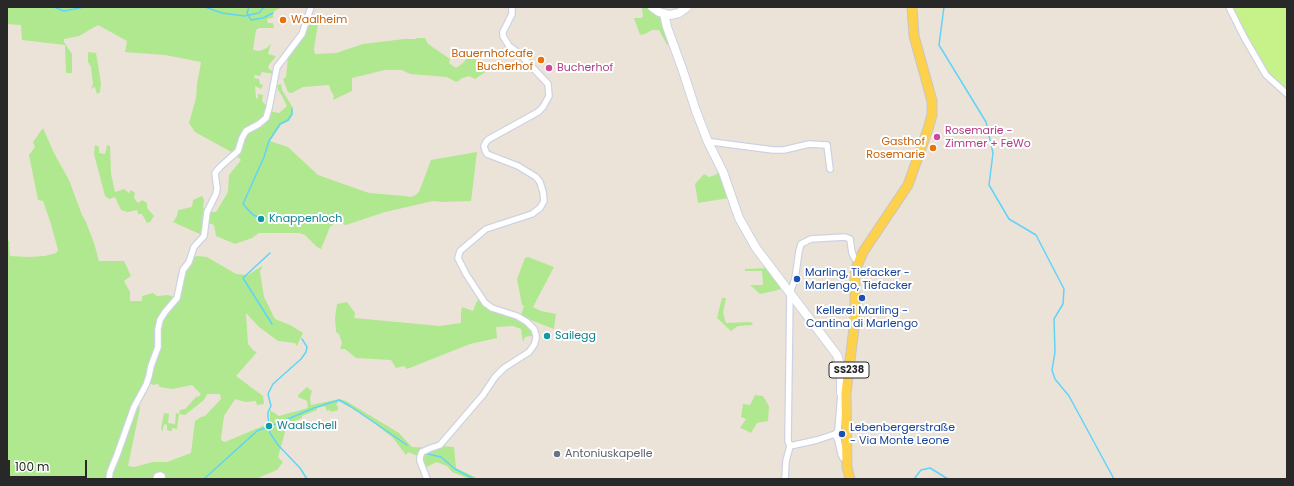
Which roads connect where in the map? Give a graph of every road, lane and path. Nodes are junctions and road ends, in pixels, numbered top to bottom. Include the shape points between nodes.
1 (311, 7) edge
2 (512, 7) edge
3 (652, 7) edge
4 (687, 7) edge
5 (912, 7) edge
6 (1229, 7) edge
7 (667, 15) junction
8 (1287, 94) edge
9 (708, 142) junction
10 (830, 169) dead end
11 (858, 261) junction
12 (790, 293) junction
13 (844, 393) junction
14 (835, 434) junction
15 (790, 446) junction
16 (847, 460) junction
17 (109, 479) edge
18 (156, 479) edge
19 (162, 479) edge
20 (427, 479) edge
21 (785, 479) edge
22 (850, 479) edge

1 - 17 street via 302,34 278,67 266,118 246,131 238,151 215,172 216,194 207,212 204,236 194,248 184,270 177,298 160,320 158,347 149,376 134,407
2 - 20 street via 512,14 503,36 509,46 548,84 549,96 538,112 486,142 484,146 487,154 518,166 536,177 540,182 544,201 532,214 486,229 460,251 458,258 485,303 527,322 534,329 536,339 529,352 495,377 440,445 422,452 420,461
3 - 7 street
4 - 7 street via 679,13
5 - 11 main road, SS238 via 914,36 932,101 932,115 908,185
6 - 8 street via 1266,75
7 - 9 street via 672,39
9 - 10 street via 774,150 809,144 827,145
9 - 12 street via 749,237
11 - 12 street via 852,253 848,237 816,238 806,241 801,244 799,250 795,280
11 - 13 main road, SS238 via 855,274 855,320
12 - 13 street via 837,355
12 - 15 street
13 - 14 street via 838,431
13 - 16 main road, SS238
14 - 15 street
14 - 16 street via 841,454
15 - 21 street
16 - 22 main road, SS238
18 - 19 street via 160,475

